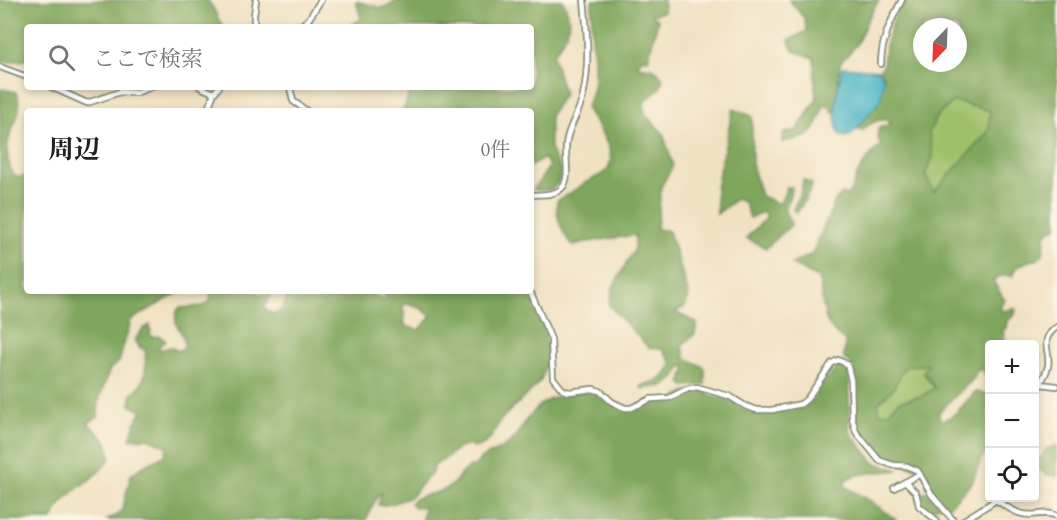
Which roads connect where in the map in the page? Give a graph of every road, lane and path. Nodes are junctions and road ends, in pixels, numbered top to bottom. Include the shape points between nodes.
1 (256, 0) edge
2 (321, 0) edge
3 (584, 0) edge
4 (902, 0) edge
5 (254, 24) edge
6 (303, 24) edge
7 (881, 64) dead end
8 (0, 67) edge
9 (24, 76) edge
10 (58, 90) edge
11 (144, 90) edge
12 (207, 90) edge
13 (216, 90) edge
14 (291, 90) edge
15 (214, 93) junction
16 (208, 108) edge
17 (303, 108) edge
18 (534, 195) edge
19 (531, 294) edge
20 (1057, 327) edge
21 (1040, 384) joint
22 (1057, 386) edge
23 (920, 474) junction
24 (905, 482) junction
25 (894, 488) dead end
26 (991, 502) edge
27 (1001, 502) edge
28 (1057, 516) edge
29 (936, 520) edge
30 (953, 520) edge
31 (964, 520) edge

1 - 5 street
2 - 6 street
3 - 18 street via 586,76 581,104 567,138 566,181 555,193
4 - 7 street via 882,45
8 - 9 street
10 - 11 street via 87,103 120,92
12 - 15 street
13 - 15 street
14 - 17 street via 293,101
15 - 16 street
19 - 23 street via 551,339 554,378 562,390 593,389 612,402 631,408 697,387 758,410 772,410 801,404 838,360 850,368 856,432 879,460 907,466
20 - 21 street via 1047,337 1048,364
21 - 22 street
23 - 24 street
23 - 30 street
24 - 25 street
24 - 29 street via 916,493 919,507
26 - 31 street
27 - 28 street via 1024,515

